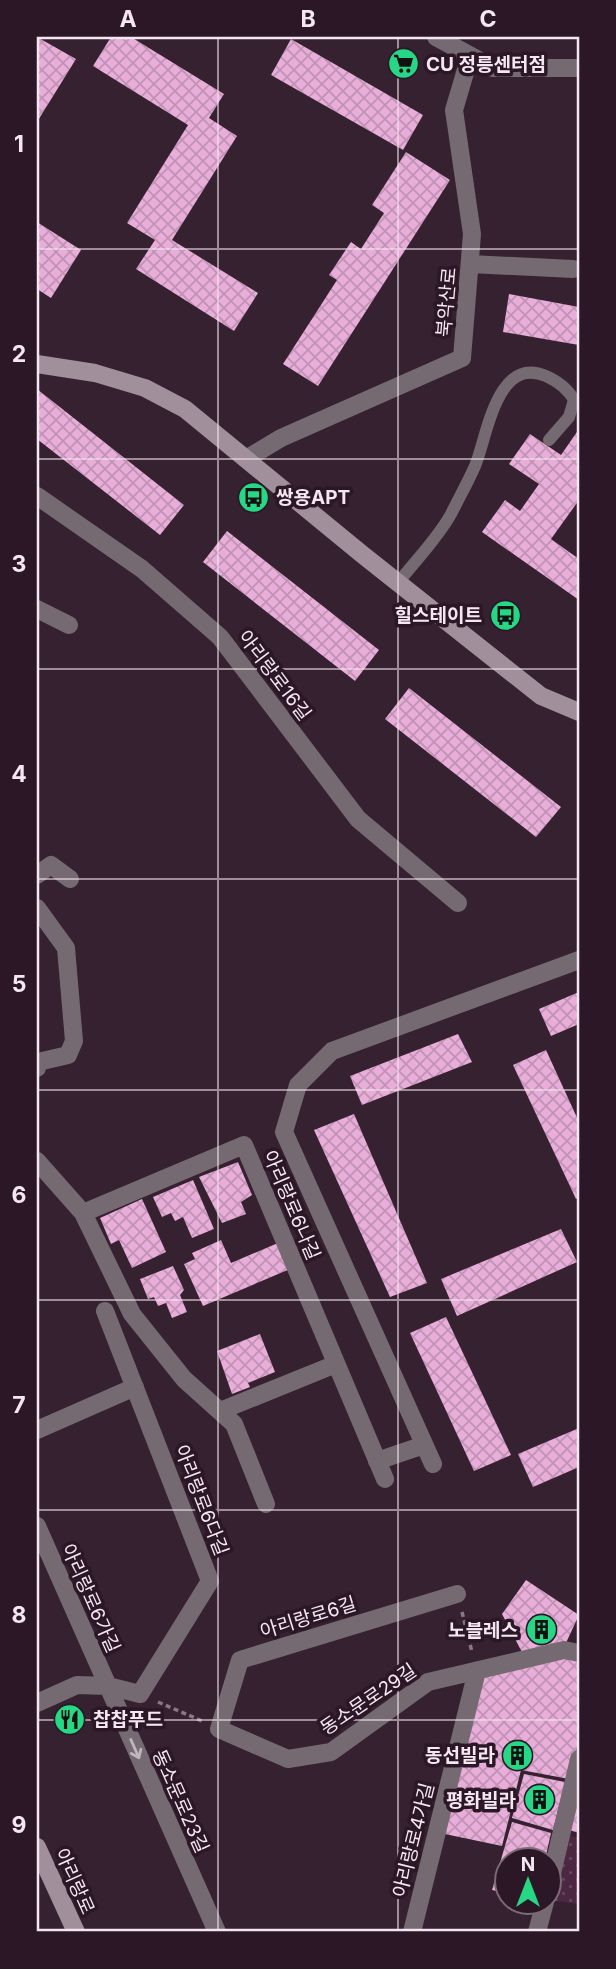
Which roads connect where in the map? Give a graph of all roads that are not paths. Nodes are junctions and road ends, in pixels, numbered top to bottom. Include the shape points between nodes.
1 (436, 37) edge
2 (470, 56) junction
3 (579, 68) edge
4 (470, 264) junction
5 (573, 270) dead end
6 (37, 364) edge
7 (549, 440) dead end
8 (246, 459) junction
9 (37, 496) edge
10 (398, 583) junction
11 (37, 609) edge
12 (69, 625) dead end
13 (579, 712) edge
14 (37, 875) edge
15 (70, 879) dead end
16 (458, 903) dead end
17 (37, 908) edge
18 (579, 960) edge
19 (37, 1068) edge
20 (37, 1161) edge
21 (83, 1213) junction
22 (105, 1311) dead end
23 (336, 1364) junction
24 (135, 1387) junction
25 (220, 1411) junction
26 (37, 1430) edge
27 (424, 1445) junction
28 (377, 1461) junction
29 (433, 1464) dead end
30 (385, 1479) dead end
31 (266, 1504) dead end
32 (37, 1526) edge
33 (457, 1594) road end
34 (579, 1653) edge
35 (477, 1671) junction
36 (108, 1686) junction
37 (37, 1703) edge
38 (219, 1728) joint
39 (579, 1759) edge
40 (558, 1846) edge
41 (37, 1847) edge
42 (76, 1932) edge
43 (217, 1932) edge
44 (412, 1932) edge

1 - 2 street
2 - 3 street via 493,68
2 - 4 street, 북악산로 via 454,110 472,234
4 - 5 street
4 - 8 street, 북악산로 via 462,358 281,438
6 - 8 street via 95,373 145,388 186,410
7 - 10 lane via 569,417 574,400 570,392 542,374 513,380 500,394 476,464 449,518
8 - 10 street
9 - 16 street, 아리랑로16길 via 142,569 220,637 358,819
10 - 13 street via 541,696
11 - 12 street
14 - 15 street via 51,865
17 - 19 street via 66,948 74,1041 68,1055 38,1062
18 - 27 street via 332,1051 298,1085 284,1132
20 - 21 street
21 - 23 street, 아리랑로6나길 via 244,1145
21 - 25 street via 132,1314 184,1379
22 - 24 street, 아리랑로6다길
23 - 25 street
23 - 28 street, 아리랑로6나길
24 - 26 street
24 - 36 street, 아리랑로6다길 via 210,1581 140,1694
25 - 31 street via 234,1424
27 - 28 street
27 - 29 street
28 - 30 street, 아리랑로6나길
32 - 36 street, 아리랑로6가길
33 - 38 street, 아리랑로6길 via 240,1660
34 - 35 street, 동소문로29길 via 564,1650
35 - 38 street, 동소문로29길 via 428,1682 331,1752 288,1759
35 - 44 street, 아리랑로4가길
36 - 37 street via 76,1685
36 -> 43 street, 동소문로23길
39 - 40 street
41 - 42 street, 아리랑로

